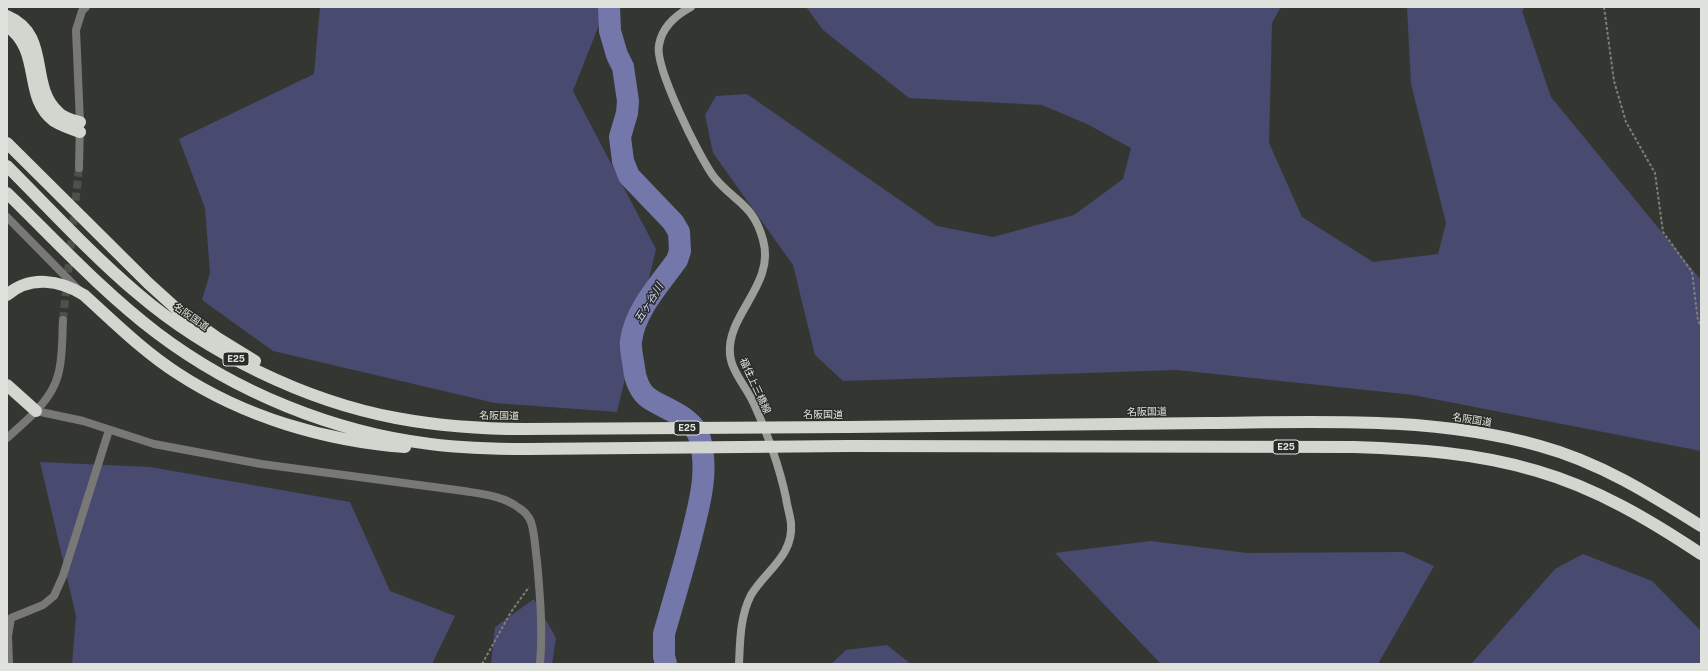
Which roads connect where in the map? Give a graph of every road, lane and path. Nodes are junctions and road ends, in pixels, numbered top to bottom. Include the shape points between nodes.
1 (86, 7) edge
2 (691, 7) edge
3 (1604, 7) edge
4 (7, 16) edge
5 (7, 26) edge
6 (80, 127) junction
7 (7, 143) edge
8 (7, 166) edge
9 (79, 168) tunnel mouth
10 (7, 193) edge
11 (7, 217) edge
12 (84, 295) junction
13 (7, 296) edge
14 (63, 320) tunnel mouth
15 (1701, 326) edge
16 (7, 385) edge
17 (7, 395) edge
18 (33, 413) junction
19 (435, 424) junction
20 (109, 430) junction
21 (7, 438) edge
22 (480, 448) junction
23 (1701, 526) edge
24 (1701, 554) edge
25 (538, 575) junction
26 (10, 664) edge
27 (482, 664) edge
28 (540, 664) edge
29 (739, 664) edge

1 - 6 street via 82,11 76,30
2 - 29 main road, 福住上三橋線 via 674,18 658,46 664,74 697,151 715,178 748,208 757,221 764,242 764,265 757,288 732,333 730,354 779,465 791,523 790,541 779,562 751,595 745,611 740,636
3 - 15 path via 1614,81 1626,122 1655,173 1663,232 1692,272 1698,321
4 - 6 highway via 14,19 32,38 37,50 45,93 51,104 58,113
5 - 6 highway via 16,32 28,52 37,97 45,111 54,120
6 - 9 street
7 - 19 highway via 148,283 180,312 216,337 254,360 325,393 362,407
8 - 19 highway, 名阪国道 / E25 via 137,293 205,342 282,382 320,397 395,418
10 - 22 highway, E25 via 125,307 176,346 230,379 312,415 354,429 430,444
11 - 12 street
12 - 13 highway via 59,282 46,281 22,286
12 - 22 highway via 155,358 176,373 220,397 284,424 315,433 377,444 417,448
14 - 18 street via 59,373 55,386 47,399
16 - 18 highway
17 - 18 highway
18 - 20 street via 83,421
18 - 21 street
19 - 23 highway, 名阪国道 / E25, bridge via 525,429 1303,422 1401,424 1448,428 1500,437 1541,446 1580,459 1647,492
20 - 25 street via 154,444 260,464 425,485 506,501 519,508 530,521
20 - 26 street via 63,576 54,596 43,605 11,618 8,636
22 - 24 highway, E25, bridge via 1354,447 1449,453 1536,470 1570,482 1642,516
25 - 27 path via 511,612
25 - 28 street via 542,641

